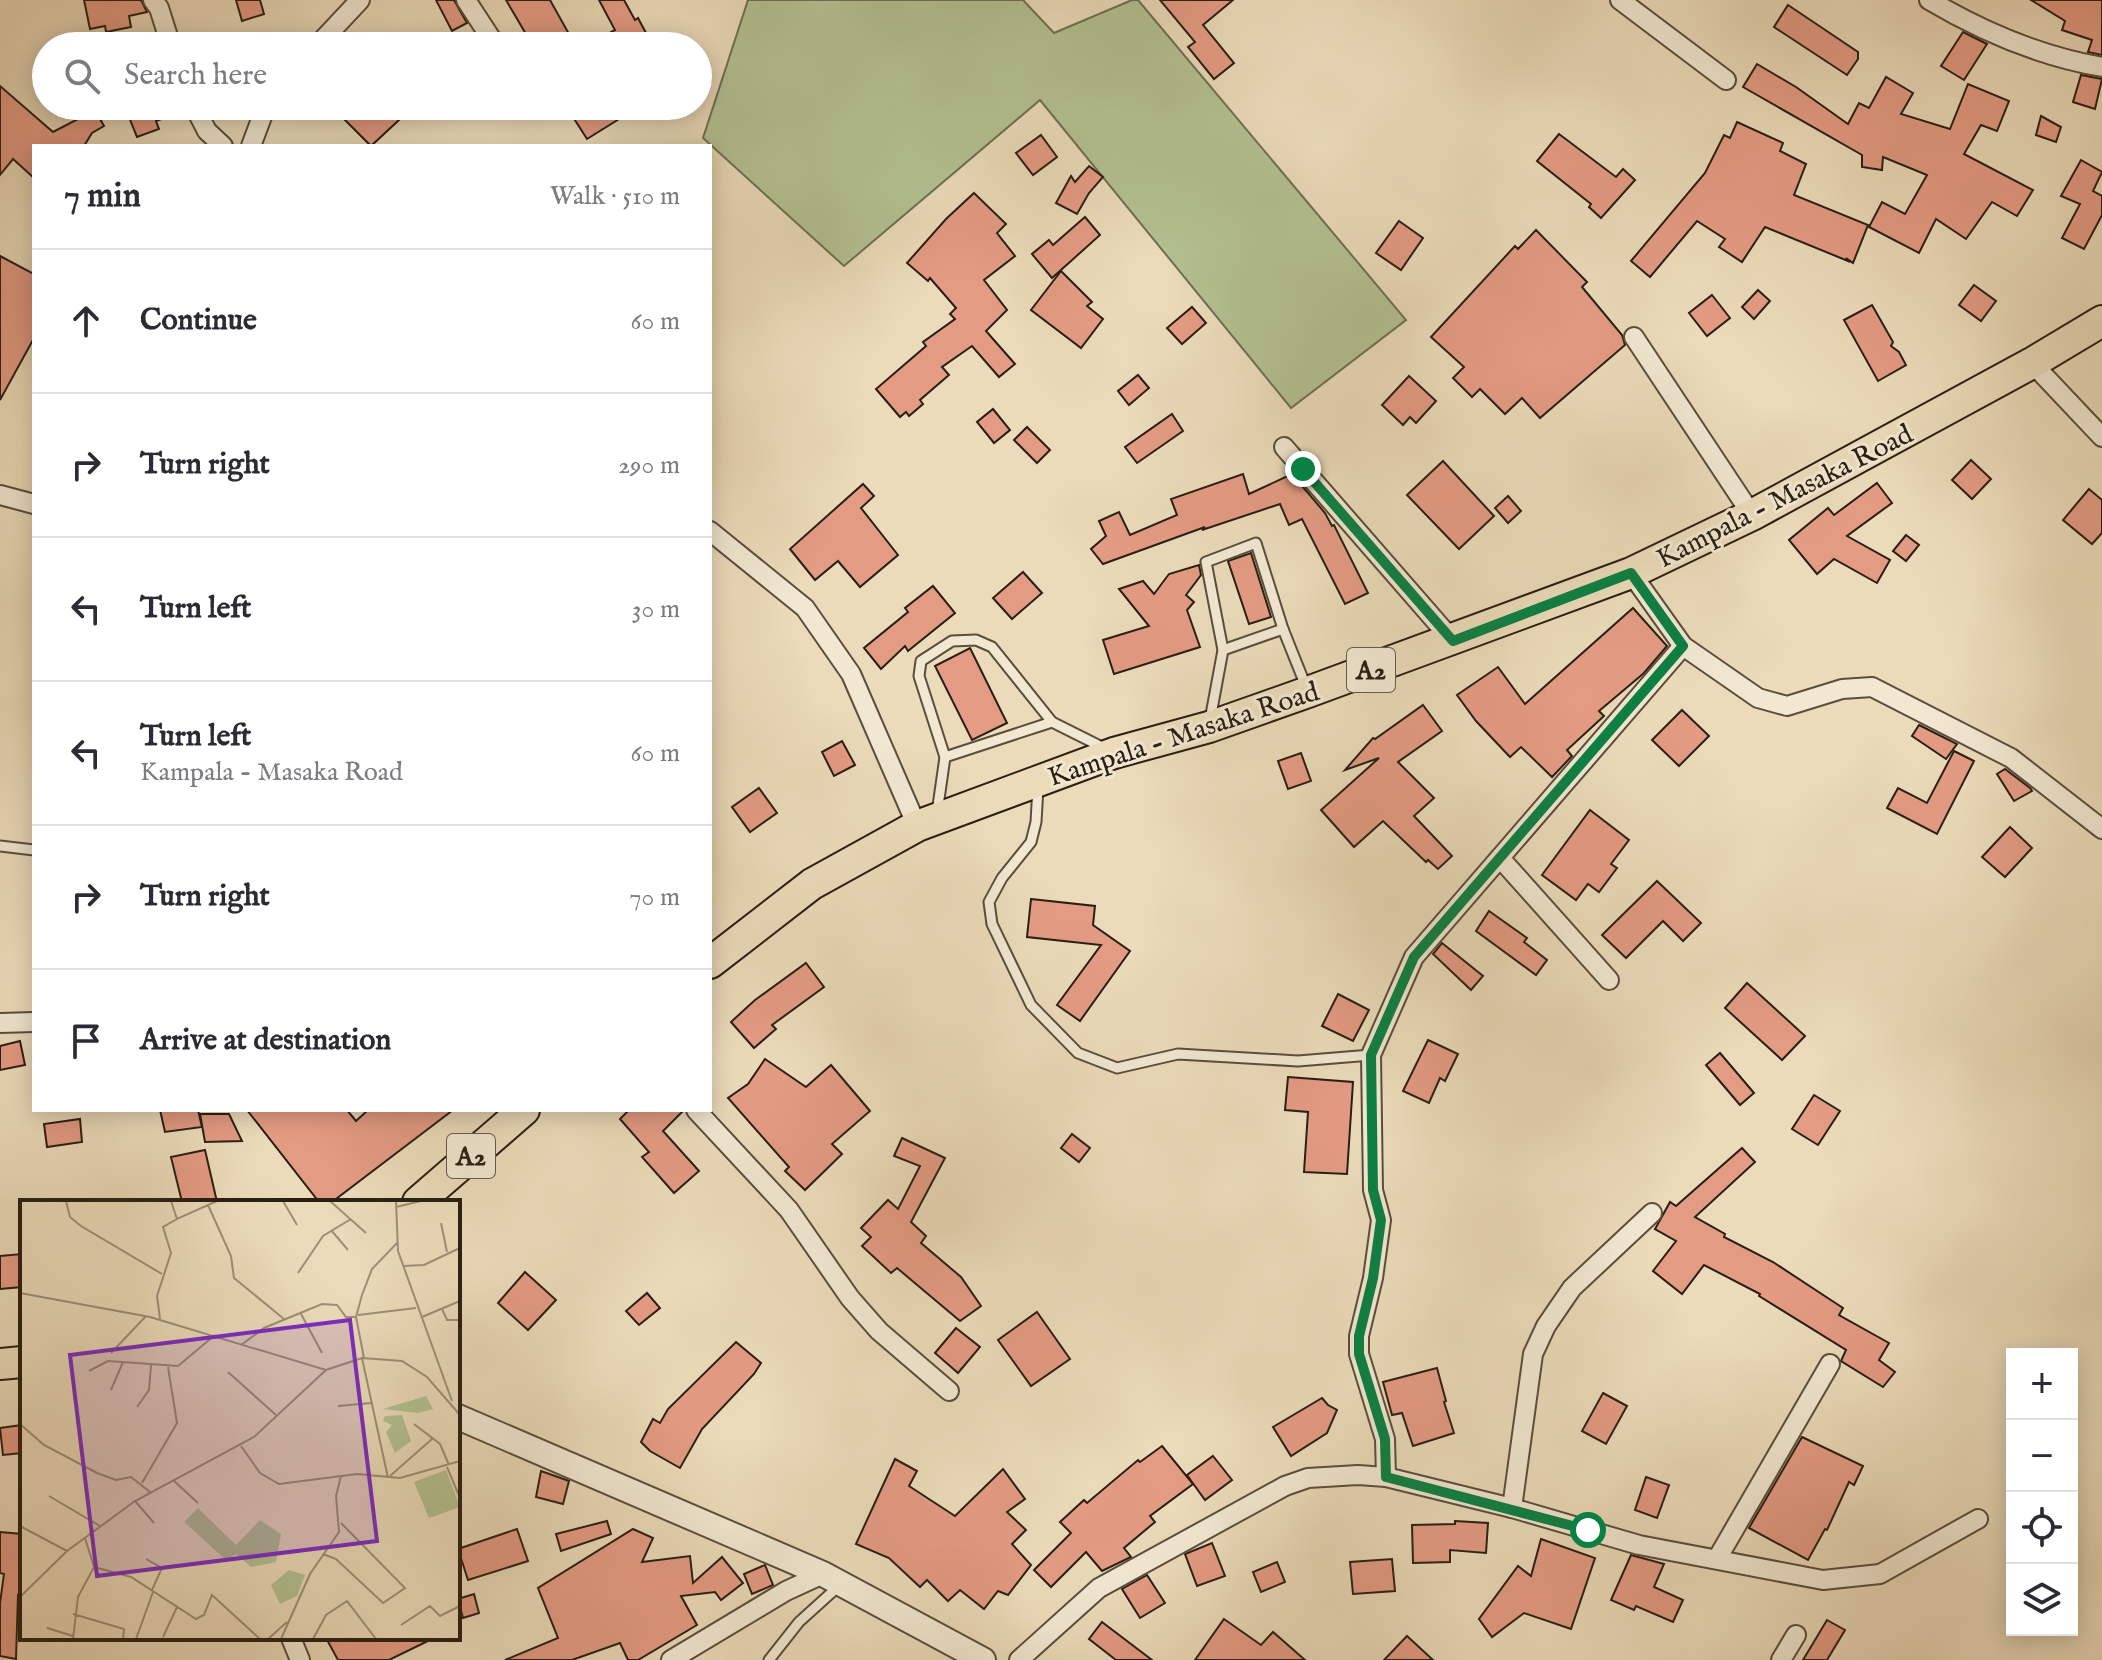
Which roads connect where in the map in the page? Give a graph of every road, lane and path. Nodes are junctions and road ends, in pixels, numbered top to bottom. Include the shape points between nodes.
1 (153, 0) edge
2 (360, 0) edge
3 (466, 0) edge
4 (1620, 0) edge
5 (1929, 0) edge
6 (167, 32) edge
7 (330, 32) edge
8 (487, 32) edge
9 (2102, 67) edge
10 (1726, 80) dead end
11 (201, 120) edge
12 (261, 120) edge
13 (221, 144) edge
14 (252, 144) edge
15 (2102, 321) edge
16 (1634, 337) dead end
17 (2032, 363) junction
18 (2102, 437) edge
19 (1284, 447) dead end
20 (0, 495) edge
21 (32, 503) edge
22 (1752, 515) junction
23 (712, 533) edge
24 (1631, 573) junction
25 (1283, 629) junction
26 (1453, 641) junction
27 (1683, 646) junction
28 (1223, 650) junction
29 (1308, 692) junction
30 (1052, 722) junction
31 (1209, 727) junction
32 (1114, 753) junction
33 (945, 757) junction
34 (1039, 779) junction
35 (926, 822) junction
36 (2102, 829) edge
37 (0, 846) edge
38 (32, 850) edge
39 (1500, 858) junction
40 (712, 961) edge
41 (1609, 980) dead end
42 (32, 1022) edge
43 (0, 1023) edge
44 (1371, 1055) junction
45 (522, 1112) edge
46 (698, 1112) edge
47 (420, 1200) edge
48 (1652, 1213) dead end
49 (20, 1362) edge
50 (0, 1364) edge
51 (1830, 1364) dead end
52 (949, 1391) dead end
53 (460, 1418) edge
54 (1386, 1477) junction
55 (1512, 1508) junction
56 (1978, 1519) dead end
57 (1717, 1559) junction
58 (832, 1579) junction
59 (1796, 1635) dead end
60 (292, 1640) edge
61 (300, 1660) edge
62 (671, 1660) edge
63 (769, 1660) edge
64 (983, 1660) edge
65 (1019, 1660) edge
66 (1781, 1660) edge

1 - 6 street
2 - 7 street
3 - 8 street
4 - 10 street
5 - 9 street via 1974,27 2048,55
11 - 13 street
12 - 14 street
15 - 17 main road, Kampala - Masaka Road / A2
16 - 22 street
17 - 18 street
17 - 22 main road, Kampala - Masaka Road / A2
19 - 26 street
20 - 21 street
22 - 24 main road, Kampala - Masaka Road / A2
23 - 35 street via 805,608 851,674
24 - 26 main road, Kampala - Masaka Road / A2
24 - 27 street
25 - 28 lane
25 - 28 lane via 1256,543 1206,562
25 - 29 lane
26 - 29 main road, Kampala - Masaka Road / A2
27 - 36 street via 1758,698 1787,706 1842,689 1872,687 2011,758
27 - 39 street
28 - 31 lane
29 - 31 main road, Kampala - Masaka Road / A2
30 - 32 lane
30 - 33 lane
30 - 33 lane via 992,647 976,640 952,641 921,661 919,676
31 - 32 main road, Kampala - Masaka Road / A2
32 - 34 main road, Kampala - Masaka Road / A2
33 - 35 lane
34 - 35 main road, Kampala - Masaka Road / A2
34 - 44 lane via 1031,842 989,902 992,924 1031,1005 1078,1053 1117,1068 1178,1054 1298,1061
35 - 40 main road, Kampala - Masaka Road / A2 via 812,884
37 - 38 lane
39 - 41 street
39 - 44 street via 1414,957
42 - 43 street
44 - 54 street via 1373,1190 1381,1220 1359,1354 1385,1439
45 - 47 main road, A2
46 - 52 street via 789,1210 879,1331
48 - 55 street via 1572,1288 1546,1326 1533,1354
49 - 50 main road
51 - 57 street
53 - 58 street
54 - 55 street
54 - 65 street via 1308,1478 1285,1486 1099,1588
55 - 57 street via 1639,1545
56 - 57 street via 1880,1574 1823,1580
58 - 62 street via 786,1591
58 - 63 lane
58 - 64 street
59 - 66 street
60 - 61 street

